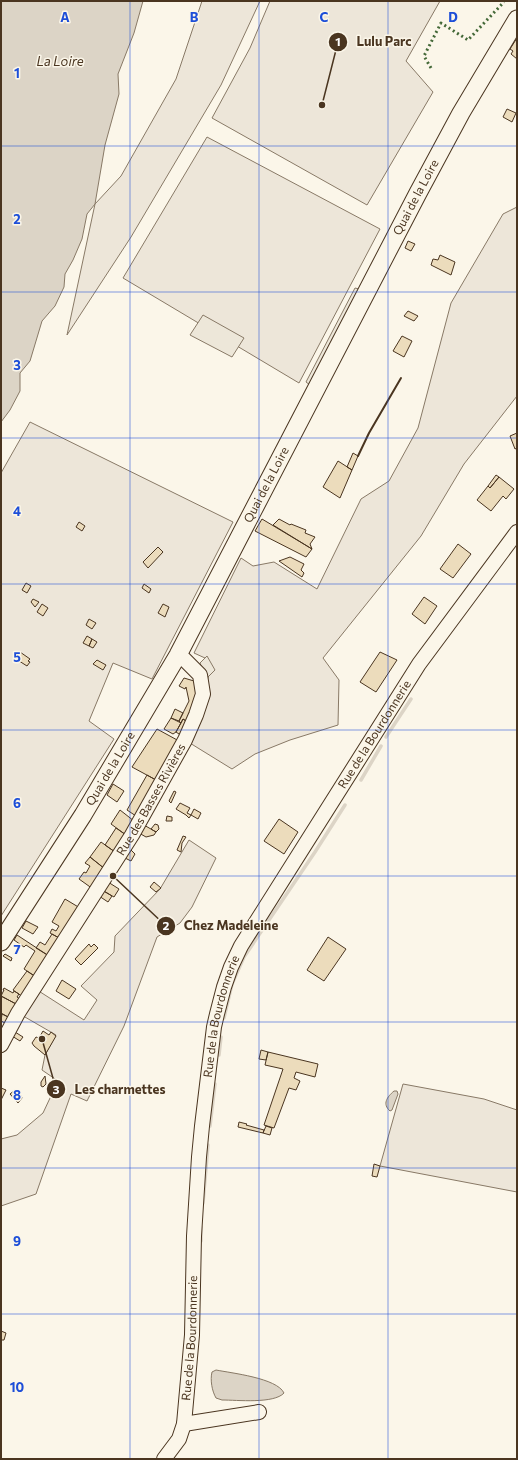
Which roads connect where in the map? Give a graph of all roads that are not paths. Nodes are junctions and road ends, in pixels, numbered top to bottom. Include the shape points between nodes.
1 (517, 19) edge
2 (517, 532) edge
3 (178, 655) junction
4 (1, 942) edge
5 (1, 1045) edge
6 (259, 1412) dead end
7 (184, 1424) junction
8 (164, 1459) edge

1 - 3 main road, Quai de la Loire via 461,113 418,193
2 - 7 street, Rue de la Bourdonnerie via 419,664 241,946 231,967 214,1027 199,1157 192,1335
3 - 4 main road, Quai de la Loire via 83,815
3 - 5 street, Rue des Basses Rivières via 200,675 203,694 188,734 132,835 22,1007
6 - 7 street
7 - 8 street, Rue de la Bourdonnerie via 179,1439

